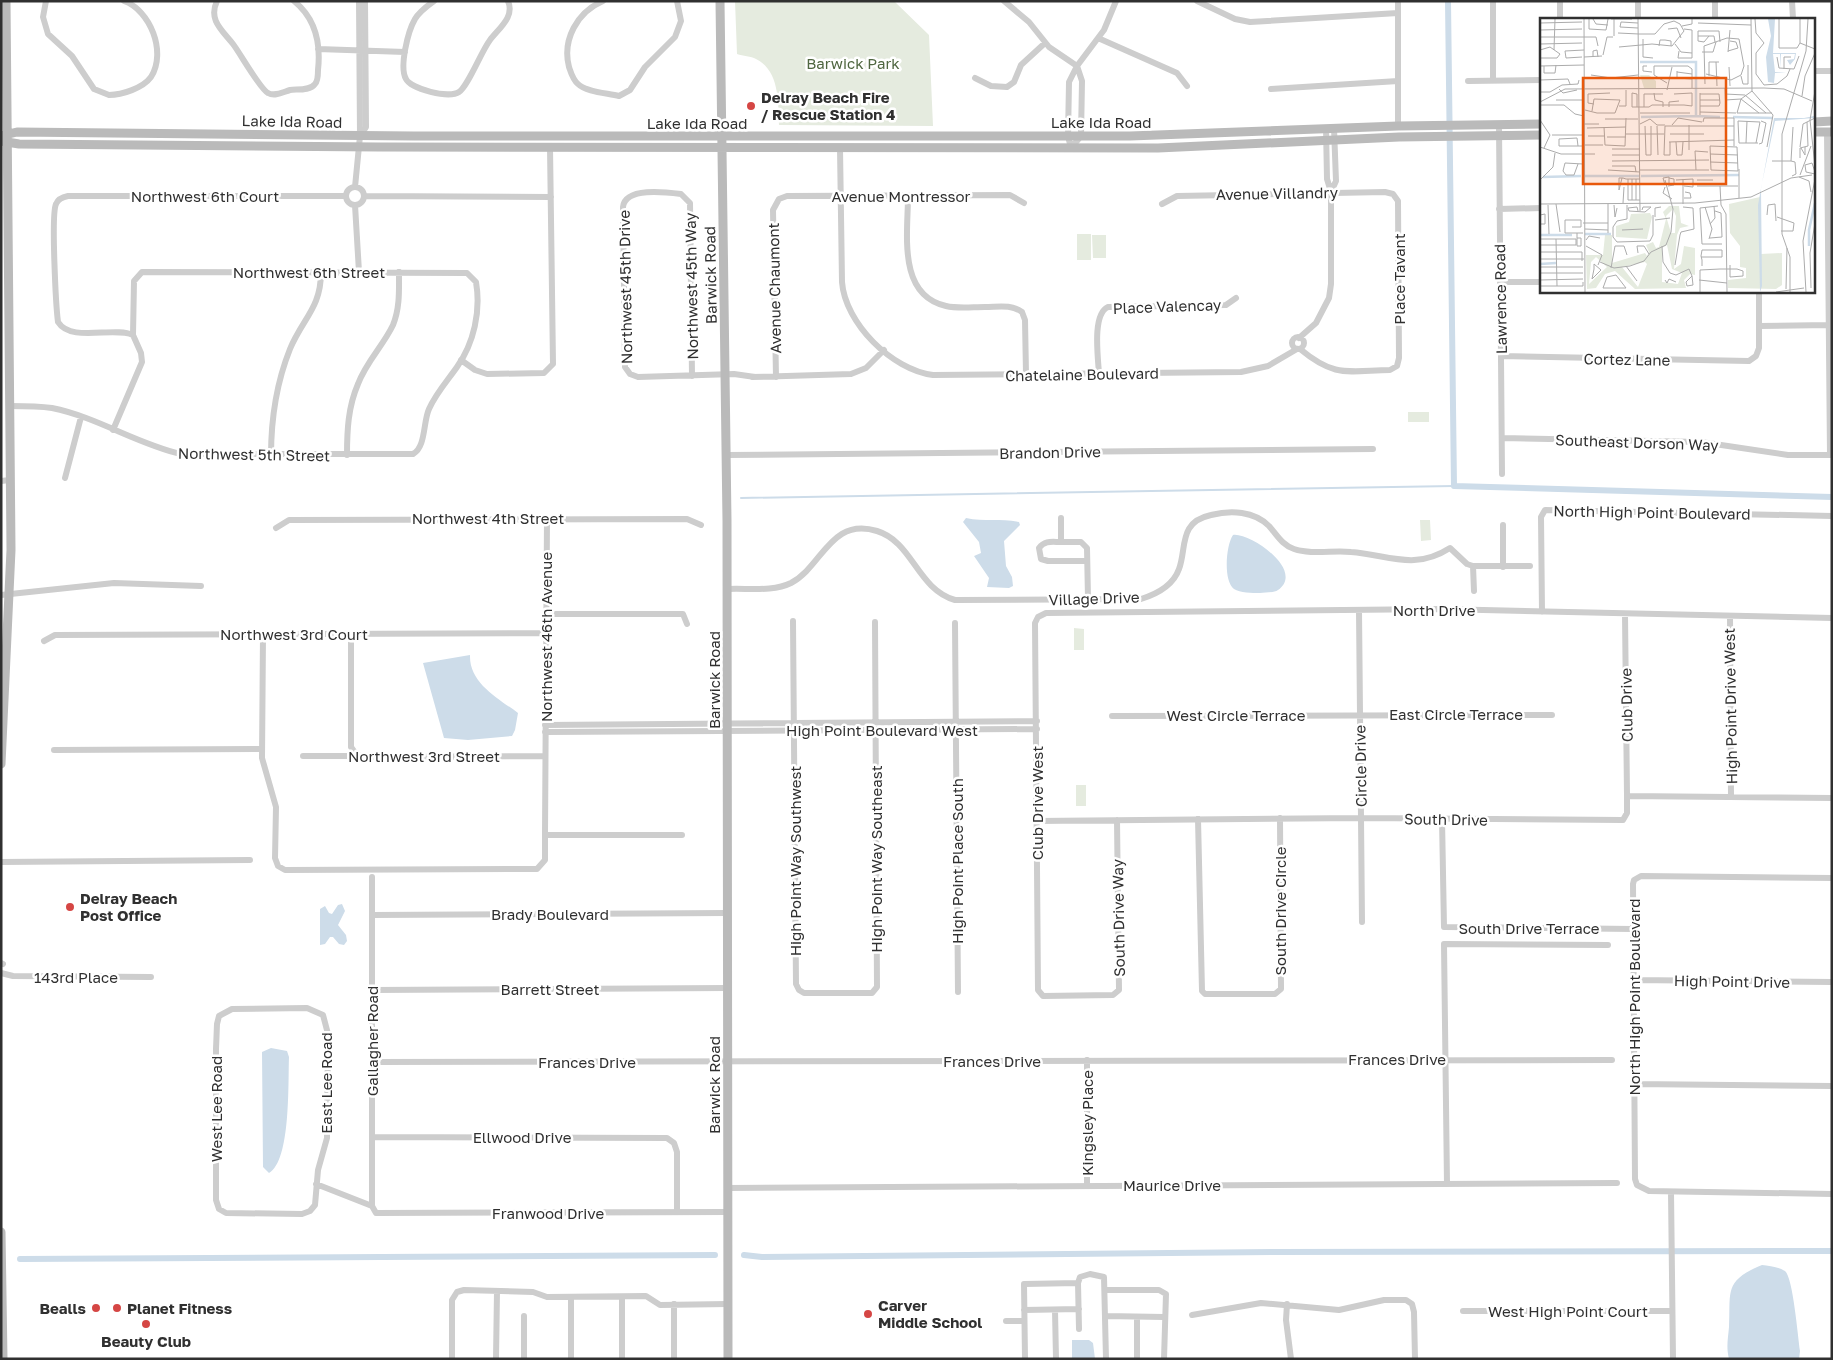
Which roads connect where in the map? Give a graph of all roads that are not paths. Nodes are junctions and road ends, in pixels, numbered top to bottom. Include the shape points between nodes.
1 (6, 1) edge
2 (46, 1) edge
3 (124, 1) edge
4 (217, 1) edge
5 (294, 1) edge
6 (360, 1) edge
7 (365, 1) edge
8 (434, 1) edge
9 (508, 1) edge
10 (603, 1) edge
11 (677, 1) edge
12 (720, 1) edge
13 (1004, 1) edge
14 (1116, 1) edge
15 (1197, 1) edge
16 (1398, 1) edge
17 (1493, 1) edge
18 (1560, 1) edge
19 (1638, 1) edge
20 (1715, 1) edge
21 (1792, 1) edge
22 (1398, 13) junction
23 (1560, 18) edge
24 (1638, 18) edge
25 (1715, 18) edge
26 (1793, 18) edge
27 (1098, 38) junction
28 (1045, 43) junction
29 (318, 49) junction
30 (363, 51) junction
31 (405, 52) junction
32 (1078, 66) junction
33 (1816, 71) edge
34 (1832, 71) edge
35 (975, 78) dead end
36 (1493, 80) junction
37 (1540, 80) edge
38 (1398, 81) junction
39 (1468, 81) dead end
40 (1187, 86) dead end
41 (1271, 89) dead end
42 (1832, 121) edge
43 (1816, 122) edge
44 (1540, 124) edge
45 (1498, 125) junction
46 (1398, 126) junction
47 (1330, 128) junction
48 (1816, 132) edge
49 (1829, 132) edge
50 (360, 136) junction
51 (722, 136) junction
52 (1068, 136) junction
53 (1081, 136) junction
54 (1499, 136) junction
55 (1540, 136) edge
56 (4, 138) edge
57 (1331, 140) junction
58 (359, 146) junction
59 (550, 147) junction
60 (722, 148) junction
61 (840, 148) junction
62 (1071, 148) junction
63 (355, 187) junction
64 (1331, 192) junction
65 (1393, 194) joint
66 (346, 196) junction
67 (364, 196) junction
68 (685, 196) joint
69 (840, 196) junction
70 (908, 196) junction
71 (551, 197) junction
72 (777, 200) joint
73 (1024, 203) dead end
74 (1162, 204) dead end
75 (355, 205) junction
76 (1830, 205) edge
77 (1540, 208) edge
78 (1499, 209) junction
79 (321, 272) junction
80 (359, 272) junction
81 (399, 272) junction
82 (1830, 277) edge
83 (1500, 282) junction
84 (1540, 282) edge
85 (1759, 292) edge
86 (1236, 298) dead end
87 (1829, 325) junction
88 (1759, 326) junction
89 (132, 334) junction
90 (1299, 344) junction
91 (884, 350) junction
92 (1501, 356) junction
93 (461, 360) junction
94 (1026, 374) junction
95 (1099, 374) junction
96 (692, 376) junction
97 (726, 376) junction
98 (776, 377) junction
99 (10, 406) junction
100 (81, 417) junction
101 (112, 430) junction
102 (1502, 438) junction
103 (1373, 449) dead end
104 (347, 455) junction
105 (727, 455) junction
106 (271, 456) junction
107 (1831, 456) edge
108 (1502, 474) dead end
109 (65, 478) dead end
110 (6, 484) edge
111 (1832, 516) edge
112 (547, 518) junction
113 (1061, 518) dead end
114 (701, 525) dead end
115 (1503, 525) dead end
116 (276, 528) dead end
117 (1061, 542) junction
118 (1087, 561) junction
119 (1473, 566) junction
120 (1530, 566) dead end
121 (1503, 567) junction
122 (201, 586) dead end
123 (728, 589) junction
124 (1474, 591) dead end
125 (6, 594) edge
126 (1088, 599) junction
127 (1359, 610) junction
128 (1542, 612) junction
129 (546, 614) junction
130 (1625, 614) junction
131 (1730, 616) junction
132 (1038, 617) joint
133 (1832, 618) edge
134 (793, 621) dead end
135 (875, 622) dead end
136 (954, 623) dead end
137 (687, 624) dead end
138 (546, 633) junction
139 (263, 634) junction
140 (351, 634) junction
141 (44, 641) dead end
142 (1360, 714) junction
143 (1552, 714) dead end
144 (1112, 716) dead end
145 (1037, 721) junction
146 (956, 722) junction
147 (794, 723) junction
148 (875, 723) junction
149 (546, 728) junction
150 (728, 728) junction
151 (1037, 729) junction
152 (875, 730) junction
153 (956, 730) junction
154 (2, 731) edge
155 (794, 731) junction
156 (262, 749) junction
157 (54, 750) dead end
158 (356, 754) junction
159 (303, 756) dead end
160 (545, 756) junction
161 (1, 764) edge
162 (1627, 796) junction
163 (1731, 797) junction
164 (1832, 798) edge
165 (1280, 818) junction
166 (1361, 818) junction
167 (1198, 819) junction
168 (1442, 819) junction
169 (1117, 820) junction
170 (1038, 821) junction
171 (546, 835) junction
172 (682, 835) dead end
173 (250, 860) dead end
174 (1, 862) edge
175 (372, 873) junction
176 (1832, 878) edge
177 (728, 912) junction
178 (372, 915) junction
179 (1362, 922) dead end
180 (1633, 929) junction
181 (1608, 945) dead end
182 (1, 973) edge
183 (151, 977) dead end
184 (1633, 980) junction
185 (1832, 982) edge
186 (728, 988) junction
187 (372, 990) junction
188 (799, 990) joint
189 (1038, 990) joint
190 (958, 992) dead end
191 (221, 1015) joint
192 (1445, 1059) junction
193 (1086, 1060) junction
194 (1612, 1060) dead end
195 (372, 1062) junction
196 (728, 1062) junction
197 (1634, 1084) junction
198 (1832, 1086) edge
199 (372, 1137) junction
200 (1617, 1183) dead end
201 (316, 1184) junction
202 (1447, 1184) junction
203 (1087, 1186) junction
204 (728, 1188) junction
205 (1671, 1192) junction
206 (1832, 1194) edge
207 (217, 1205) joint
208 (372, 1206) junction
209 (677, 1212) junction
210 (728, 1212) junction
211 (1, 1232) edge
212 (1078, 1283) junction
213 (1106, 1290) junction
214 (497, 1291) junction
215 (571, 1297) junction
216 (622, 1297) junction
217 (674, 1304) junction
218 (728, 1304) junction
219 (1287, 1304) junction
220 (1079, 1309) junction
221 (1024, 1310) junction
222 (1055, 1310) junction
223 (1463, 1311) dead end
224 (1672, 1311) junction
225 (1192, 1315) dead end
226 (524, 1316) dead end
227 (1105, 1316) junction
228 (1137, 1317) junction
229 (1164, 1317) junction
230 (1006, 1321) dead end
231 (1024, 1321) junction
232 (1079, 1329) dead end
233 (3, 1359) edge
234 (452, 1359) edge
235 (496, 1359) edge
236 (524, 1359) edge
237 (571, 1359) edge
238 (622, 1359) edge
239 (674, 1359) edge
240 (728, 1359) edge
241 (1025, 1359) edge
242 (1056, 1359) edge
243 (1106, 1359) edge
244 (1137, 1359) edge
245 (1164, 1359) edge
246 (1291, 1359) edge
247 (1415, 1359) edge
248 (1673, 1359) edge

1 - 56 street
2 - 3 street via 42,17 48,34 72,56 94,89 109,95 140,85 148,80 155,68 156,46 152,28 139,10
4 - 29 street via 214,11 216,23 270,94 309,88 315,84
5 - 29 street via 312,24
6 - 30 street
7 - 30 street
8 - 31 street via 415,18
9 - 31 street via 509,18 479,56 463,89 455,94 441,94 409,82 405,75
10 - 11 street via 584,13 576,23 569,39 569,65 574,80 581,86 618,96 630,90 645,67 675,37 681,20
12 - 51 street, Barwick Road
13 - 28 street via 1029,22
14 - 27 street
15 - 22 street via 1235,19 1250,22
16 - 22 street
17 - 36 street
18 - 23 street
19 - 24 street
20 - 25 street
21 - 26 street
22 - 38 street
27 - 32 street
27 - 40 street via 1177,73
28 - 32 street
28 - 35 street via 1021,65 1014,82 1007,87 991,86
29 - 30 street
30 - 31 street
30 - 50 street
32 - 52 street via 1069,82
32 - 53 street via 1082,81
33 - 34 street
36 - 37 street
36 - 39 street
38 - 41 street
38 - 46 street
42 - 43 street
44 - 45 street, Lake Ida Road
45 - 46 street, Lake Ida Road
45 - 54 street, Lawrence Road
46 - 47 street, Lake Ida Road
47 - 53 street, Lake Ida Road via 1191,135
47 - 57 street
48 - 49 street
49 - 76 street
50 - 51 street, Lake Ida Road
50 - 56 street, Lake Ida Road via 106,132
50 - 58 street
51 - 52 street, Lake Ida Road
51 - 60 street, Barwick Road
52 - 53 street, Lake Ida Road
52 - 62 street
53 - 62 street
54 - 55 street, Lake Ida Road
54 - 57 street, Lake Ida Road
54 - 78 street, Lawrence Road
56 - 58 street, Lake Ida Road
56 - 99 street
57 - 62 street, Lake Ida Road via 1202,147
57 - 64 street via 1327,179
58 - 59 street, Lake Ida Road
58 - 63 street
59 - 60 street, Lake Ida Road
59 - 71 street
60 - 61 street, Lake Ida Road
60 - 97 street, Barwick Road
61 - 62 street, Lake Ida Road
61 - 69 street, Chatelaine Boulevard
63 - 66 street via 350,188
63 - 67 street via 363,190
64 - 65 street, Avenue Villandry
64 - 74 street, Avenue Villandry via 1177,196
64 - 90 street, Chatelaine Boulevard via 1331,288 1322,315
65 - 90 street, Place Tavant via 1398,201 1399,358 1396,366 1390,370 1337,371 1312,358
66 - 75 street
66 - 89 street, Northwest 6th Court via 64,196 55,205 60,326 83,332
67 - 71 street
67 - 75 street via 363,201
68 - 96 street, Northwest 45th Way via 690,203
68 - 96 street, Northwest 45th Drive via 636,193 625,199 622,207 625,367 638,377
69 - 70 street, Avenue Montressor
69 - 72 street, Avenue Montressor via 787,196
69 - 91 street, Chatelaine Boulevard via 845,301 859,325
70 - 73 street, Avenue Montressor via 1010,196
70 - 94 street via 909,265 917,287 929,299 948,307 1012,307 1022,312
71 - 93 street via 551,368 544,373 487,374
72 - 98 street, Avenue Chaumont via 773,210
75 - 80 street
76 - 82 street
77 - 78 street
78 - 83 street, Lawrence Road
79 - 80 street, Northwest 6th Street
79 - 89 street, Northwest 6th Street via 142,272 134,281
79 - 106 street via 320,296 291,347 279,381 273,411
80 - 81 street, Northwest 6th Street
81 - 93 street, Northwest 6th Street via 467,273 474,278 477,286 474,328
81 - 104 street via 396,316 364,369 352,400
82 - 87 street
83 - 84 street
83 - 92 street, Lawrence Road
85 - 88 street
86 - 95 street, Place Valencay via 1226,305 1104,308 1098,320
87 - 88 street
87 - 107 street
88 - 92 street, Cortez Lane via 1759,348 1753,359 1744,361
89 - 101 street via 141,352 141,366
90 - 95 street, Chatelaine Boulevard via 1268,366 1250,372
91 - 94 street, Chatelaine Boulevard via 906,368 924,374
91 - 98 street via 866,368 851,374
92 - 102 street, Lawrence Road
93 - 104 street, Northwest 5th Street via 431,405 425,419 422,445 417,452 409,455
94 - 95 street, Chatelaine Boulevard
96 - 97 street
97 - 98 street
97 - 105 street, Barwick Road
99 - 100 street, Northwest 5th Street via 52,408
99 - 110 street
100 - 101 street, Northwest 5th Street
100 - 109 street
101 - 106 street, Northwest 5th Street via 181,454
102 - 107 street, Southeast Dorson Way via 1702,442 1788,456
102 - 108 street, Lawrence Road
103 - 105 street, Brandon Drive
104 - 106 street, Northwest 5th Street
105 - 123 street, Barwick Road
110 - 125 street
111 - 128 street, North High Point Boulevard via 1545,510 1541,517
112 - 114 street, Northwest 4th Street via 687,519
112 - 116 street, Northwest 4th Street via 289,520
112 - 129 street, Northwest 46th Avenue
113 - 117 street
115 - 121 street
117 - 118 street via 1086,544
117 - 118 street via 1042,544 1039,548 1041,559
118 - 126 street
119 - 121 street
119 - 124 street
119 - 126 street, Village Drive via 1450,548 1440,554 1409,561 1350,552 1299,551 1285,545 1254,516 1221,513 1210,515 1191,527 1182,548 1179,569 1172,582 1159,592 1141,598
120 - 121 street
122 - 125 street via 114,583
123 - 126 street, Village Drive via 785,585 805,572 831,541 861,529 879,532 893,540 927,583 947,598
123 - 150 street, Barwick Road
125 - 154 street
127 - 128 street, North Drive
127 - 132 street, North Drive via 1046,613
127 - 142 street, Circle Drive
128 - 130 street, North Drive
129 - 137 street via 683,614
129 - 138 street, Northwest 46th Avenue
130 - 131 street, North Drive
130 - 162 street, Club Drive
131 - 133 street, North Drive
131 - 163 street, High Point Drive West
132 - 145 street, Club Drive West via 1035,623
134 - 147 street, High Point Way Southwest
135 - 148 street, High Point Way Southeast
136 - 146 street, High Point Place South
138 - 140 street, Northwest 3rd Court
138 - 149 street, Northwest 46th Avenue
139 - 140 street, Northwest 3rd Court
139 - 141 street, Northwest 3rd Court via 55,635
139 - 156 street
140 - 158 street via 351,747
142 - 143 street, East Circle Terrace
142 - 144 street, West Circle Terrace
142 - 166 street, Circle Drive
145 - 146 street, High Point Boulevard West
145 - 151 street, Club Drive West
146 - 148 street, High Point Boulevard West
146 - 153 street, High Point Place South
147 - 148 street, High Point Boulevard West
147 - 150 street, High Point Boulevard West
147 - 155 street, High Point Way Southwest
148 - 152 street, High Point Way Southeast
149 - 150 street
149 - 160 street, Northwest 46th Avenue
150 - 155 street, High Point Boulevard West
150 - 177 street, Barwick Road
151 - 153 street, High Point Boulevard West
151 - 170 street, Club Drive West
152 - 153 street, High Point Boulevard West
152 - 155 street, High Point Boulevard West
152 - 188 street, High Point Way Southeast via 877,987 872,993 804,993
153 - 190 street, High Point Place South
154 - 161 street
155 - 188 street, High Point Way Southwest via 796,984
156 - 157 street
156 - 175 street via 276,807 275,858 278,866 285,870
158 - 159 street, Northwest 3rd Street
158 - 160 street, Northwest 3rd Street
160 - 171 street, Northwest 46th Avenue
162 - 163 street
162 - 168 street, South Drive via 1626,817 1619,821
163 - 164 street
165 - 166 street, South Drive
165 - 167 street, South Drive
165 - 167 street, South Drive Circle via 1281,989 1275,994 1205,994 1202,991
166 - 168 street, South Drive
166 - 179 street, Circle Drive
167 - 169 street, South Drive
168 - 180 street, South Drive Terrace via 1444,927
169 - 170 street, South Drive
169 - 189 street, South Drive Way via 1119,990 1113,995 1043,996
170 - 189 street, Club Drive West
171 - 172 street
171 - 175 street, Northwest 46th Avenue via 544,860 533,870
173 - 174 street
175 - 178 street, Gallagher Road
176 - 180 street, North High Point Boulevard via 1637,877 1633,884
177 - 178 street, Brady Boulevard
177 - 186 street, Barwick Road
178 - 187 street, Gallagher Road
180 - 184 street, North High Point Boulevard
181 - 192 street via 1444,944
182 - 183 street, 143rd Place via 13,976
184 - 185 street, High Point Drive
184 - 197 street, North High Point Boulevard
186 - 187 street, Barrett Street
186 - 196 street, Barwick Road
187 - 195 street, Gallagher Road
191 - 201 street, East Lee Road via 232,1009 307,1008 321,1013 326,1021 328,1126
191 - 207 street, West Lee Road via 217,1024 216,1049
192 - 193 street, Frances Drive
192 - 194 street, Frances Drive
192 - 202 street
193 - 196 street, Frances Drive
193 - 203 street, Kingsley Place
195 - 196 street, Frances Drive
195 - 199 street, Gallagher Road
196 - 204 street, Barwick Road
197 - 198 street
197 - 205 street, North High Point Boulevard via 1637,1185 1644,1190
199 - 208 street, Gallagher Road
199 - 209 street, Ellwood Drive via 662,1137 671,1140 677,1152
200 - 202 street, Maurice Drive
201 - 207 street, East Lee Road via 315,1205 306,1213 226,1213
201 - 208 street
202 - 203 street, Maurice Drive
203 - 204 street, Maurice Drive
204 - 210 street, Barwick Road
205 - 206 street
205 - 224 street
208 - 209 street, Franwood Drive via 376,1213
209 - 210 street, Franwood Drive
210 - 218 street, Barwick Road
211 - 233 street
212 - 213 street via 1080,1277 1090,1274 1104,1277
212 - 220 street
212 - 221 street via 1024,1284
213 - 227 street
213 - 229 street via 1159,1290 1166,1294
214 - 215 street
214 - 234 street via 464,1290 454,1296
214 - 235 street
215 - 216 street
215 - 237 street
216 - 217 street via 646,1296 655,1303
216 - 238 street
217 - 218 street
217 - 239 street
218 - 240 street, Barwick Road
219 - 225 street via 1261,1303
219 - 246 street
219 - 247 street via 1339,1310 1384,1300 1406,1300 1412,1304 1414,1312
220 - 222 street
220 - 232 street
221 - 222 street
221 - 231 street
222 - 242 street
223 - 224 street, West High Point Court
224 - 248 street
226 - 236 street
227 - 228 street
227 - 243 street
228 - 229 street
228 - 244 street
229 - 245 street
230 - 231 street
231 - 241 street

